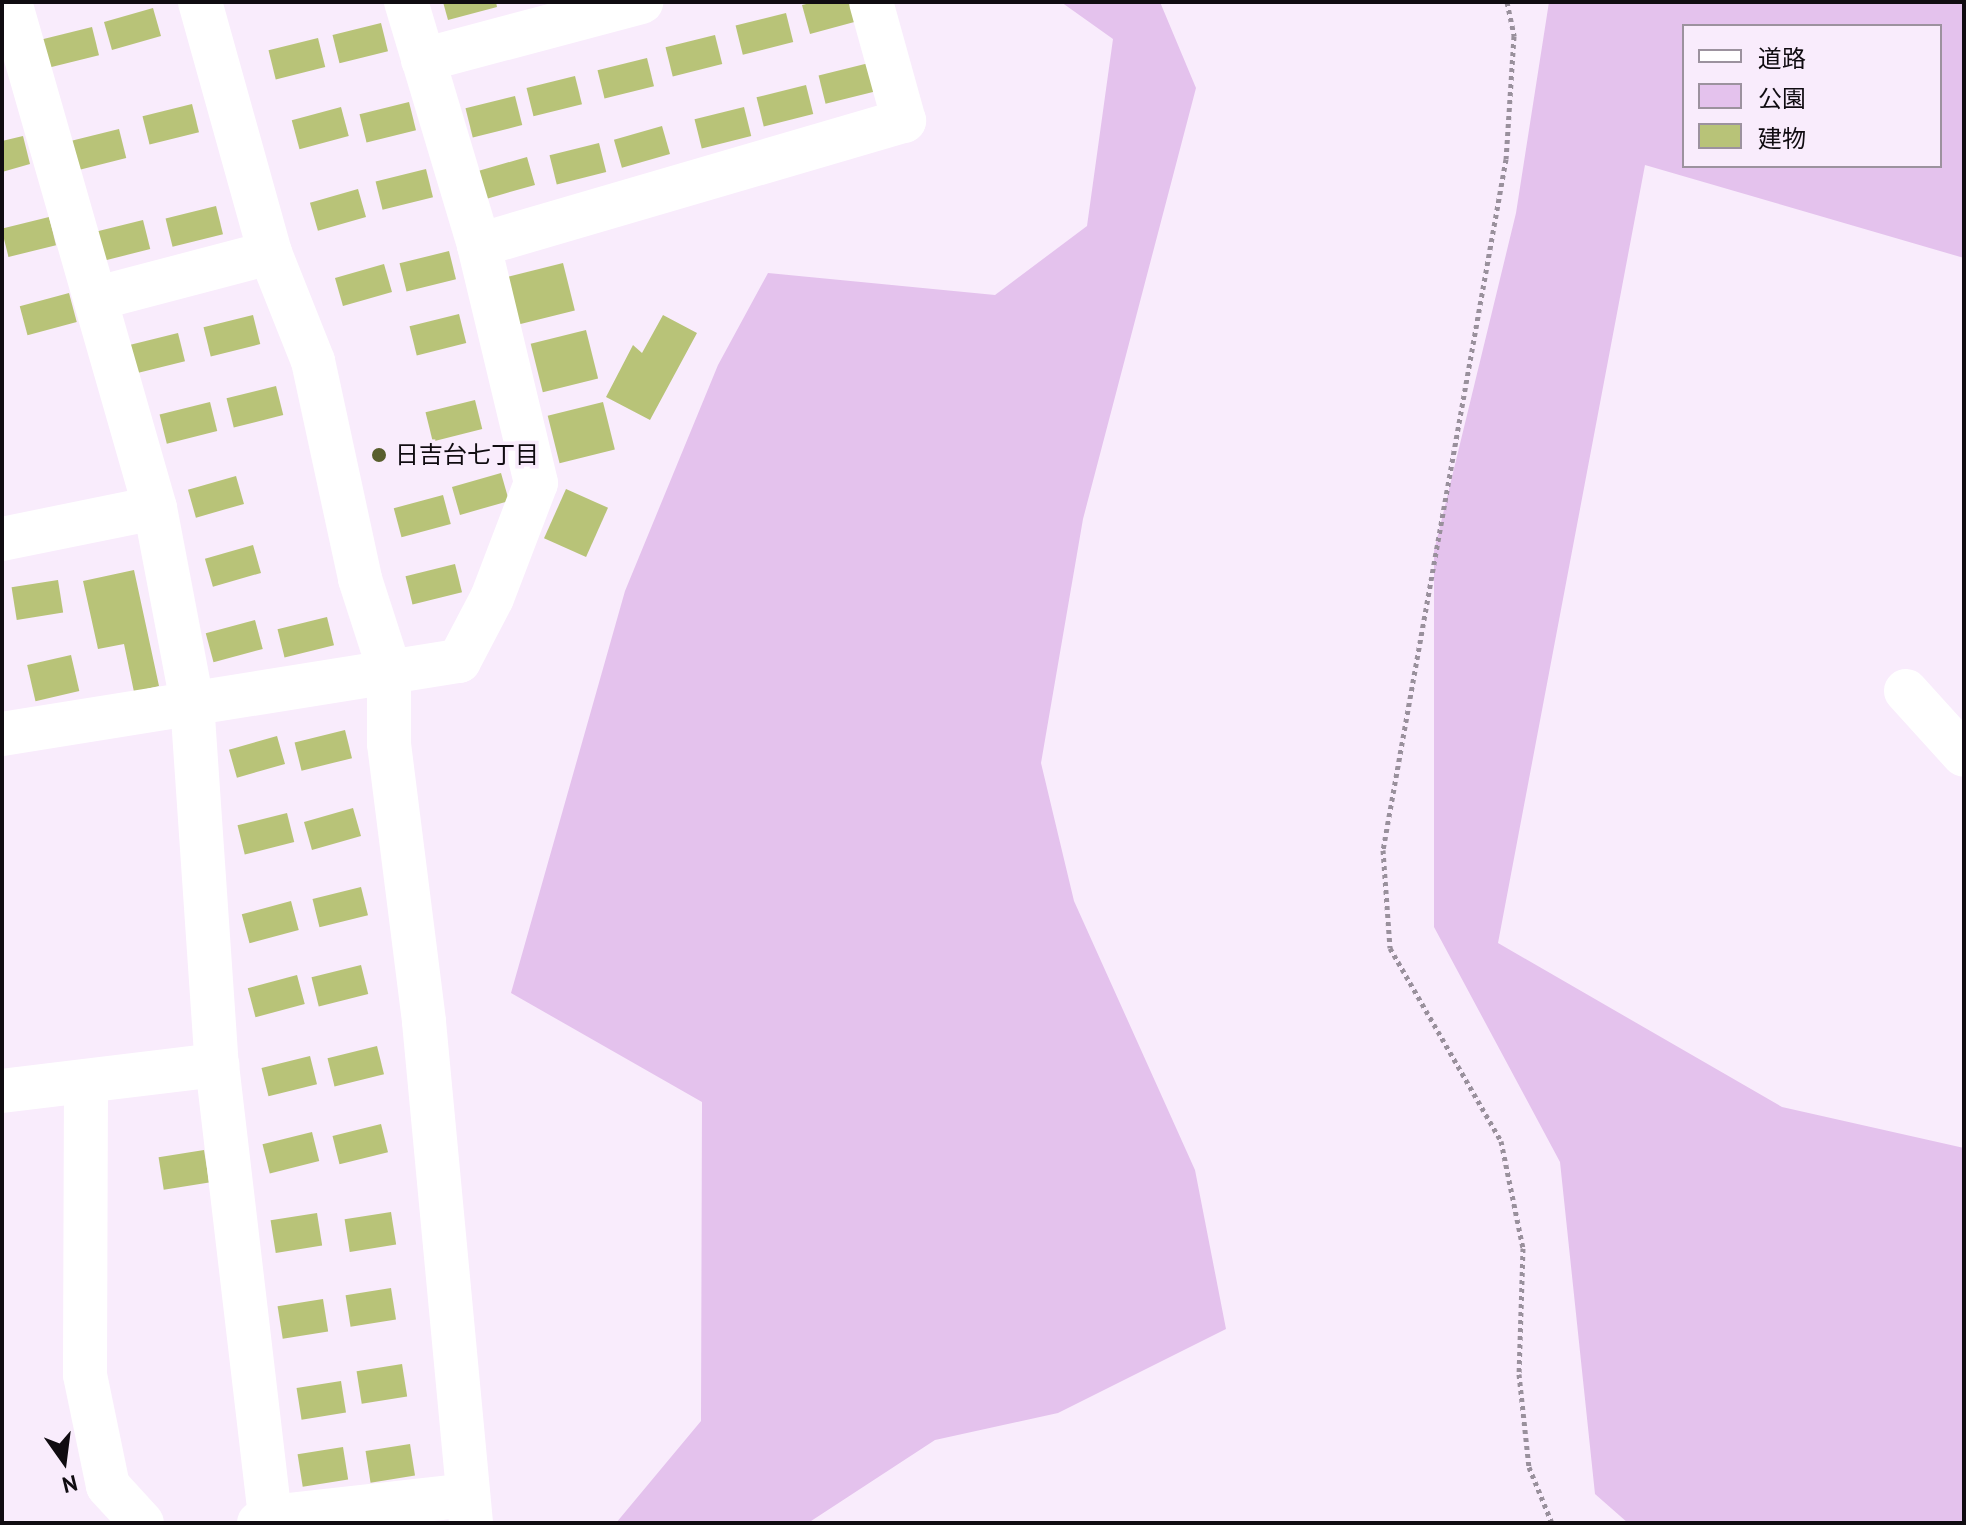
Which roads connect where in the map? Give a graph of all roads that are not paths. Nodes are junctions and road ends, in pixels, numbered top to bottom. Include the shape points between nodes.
1 (10, 2) edge
2 (200, 2) edge
3 (406, 2) edge
4 (641, 2) edge
5 (871, 2) edge
6 (423, 60) junction
7 (479, 245) junction
8 (270, 253) junction
9 (98, 298) junction
10 (155, 508) junction
11 (2, 539) edge
12 (389, 669) junction
13 (1906, 691) dead end
14 (192, 702) junction
15 (2, 734) edge
16 (1964, 755) edge
17 (217, 1065) junction
18 (86, 1081) junction
19 (2, 1091) edge
20 (470, 1509) edge
21 (267, 1521) edge
22 (142, 1523) edge

1 - 9 street
2 - 8 street
3 - 6 street
4 - 6 street
5 - 7 street via 904,121
6 - 7 street
7 - 12 street via 536,483 492,598 459,661
8 - 9 street
8 - 12 street via 313,361 360,579
9 - 10 street
10 - 11 street
10 - 14 street
12 - 14 street
12 - 20 street via 389,744 424,1022
13 - 16 street
14 - 15 street
14 - 17 street
17 - 18 street
17 - 21 street
18 - 19 street
18 - 22 street via 85,1375 108,1486
20 - 21 street

